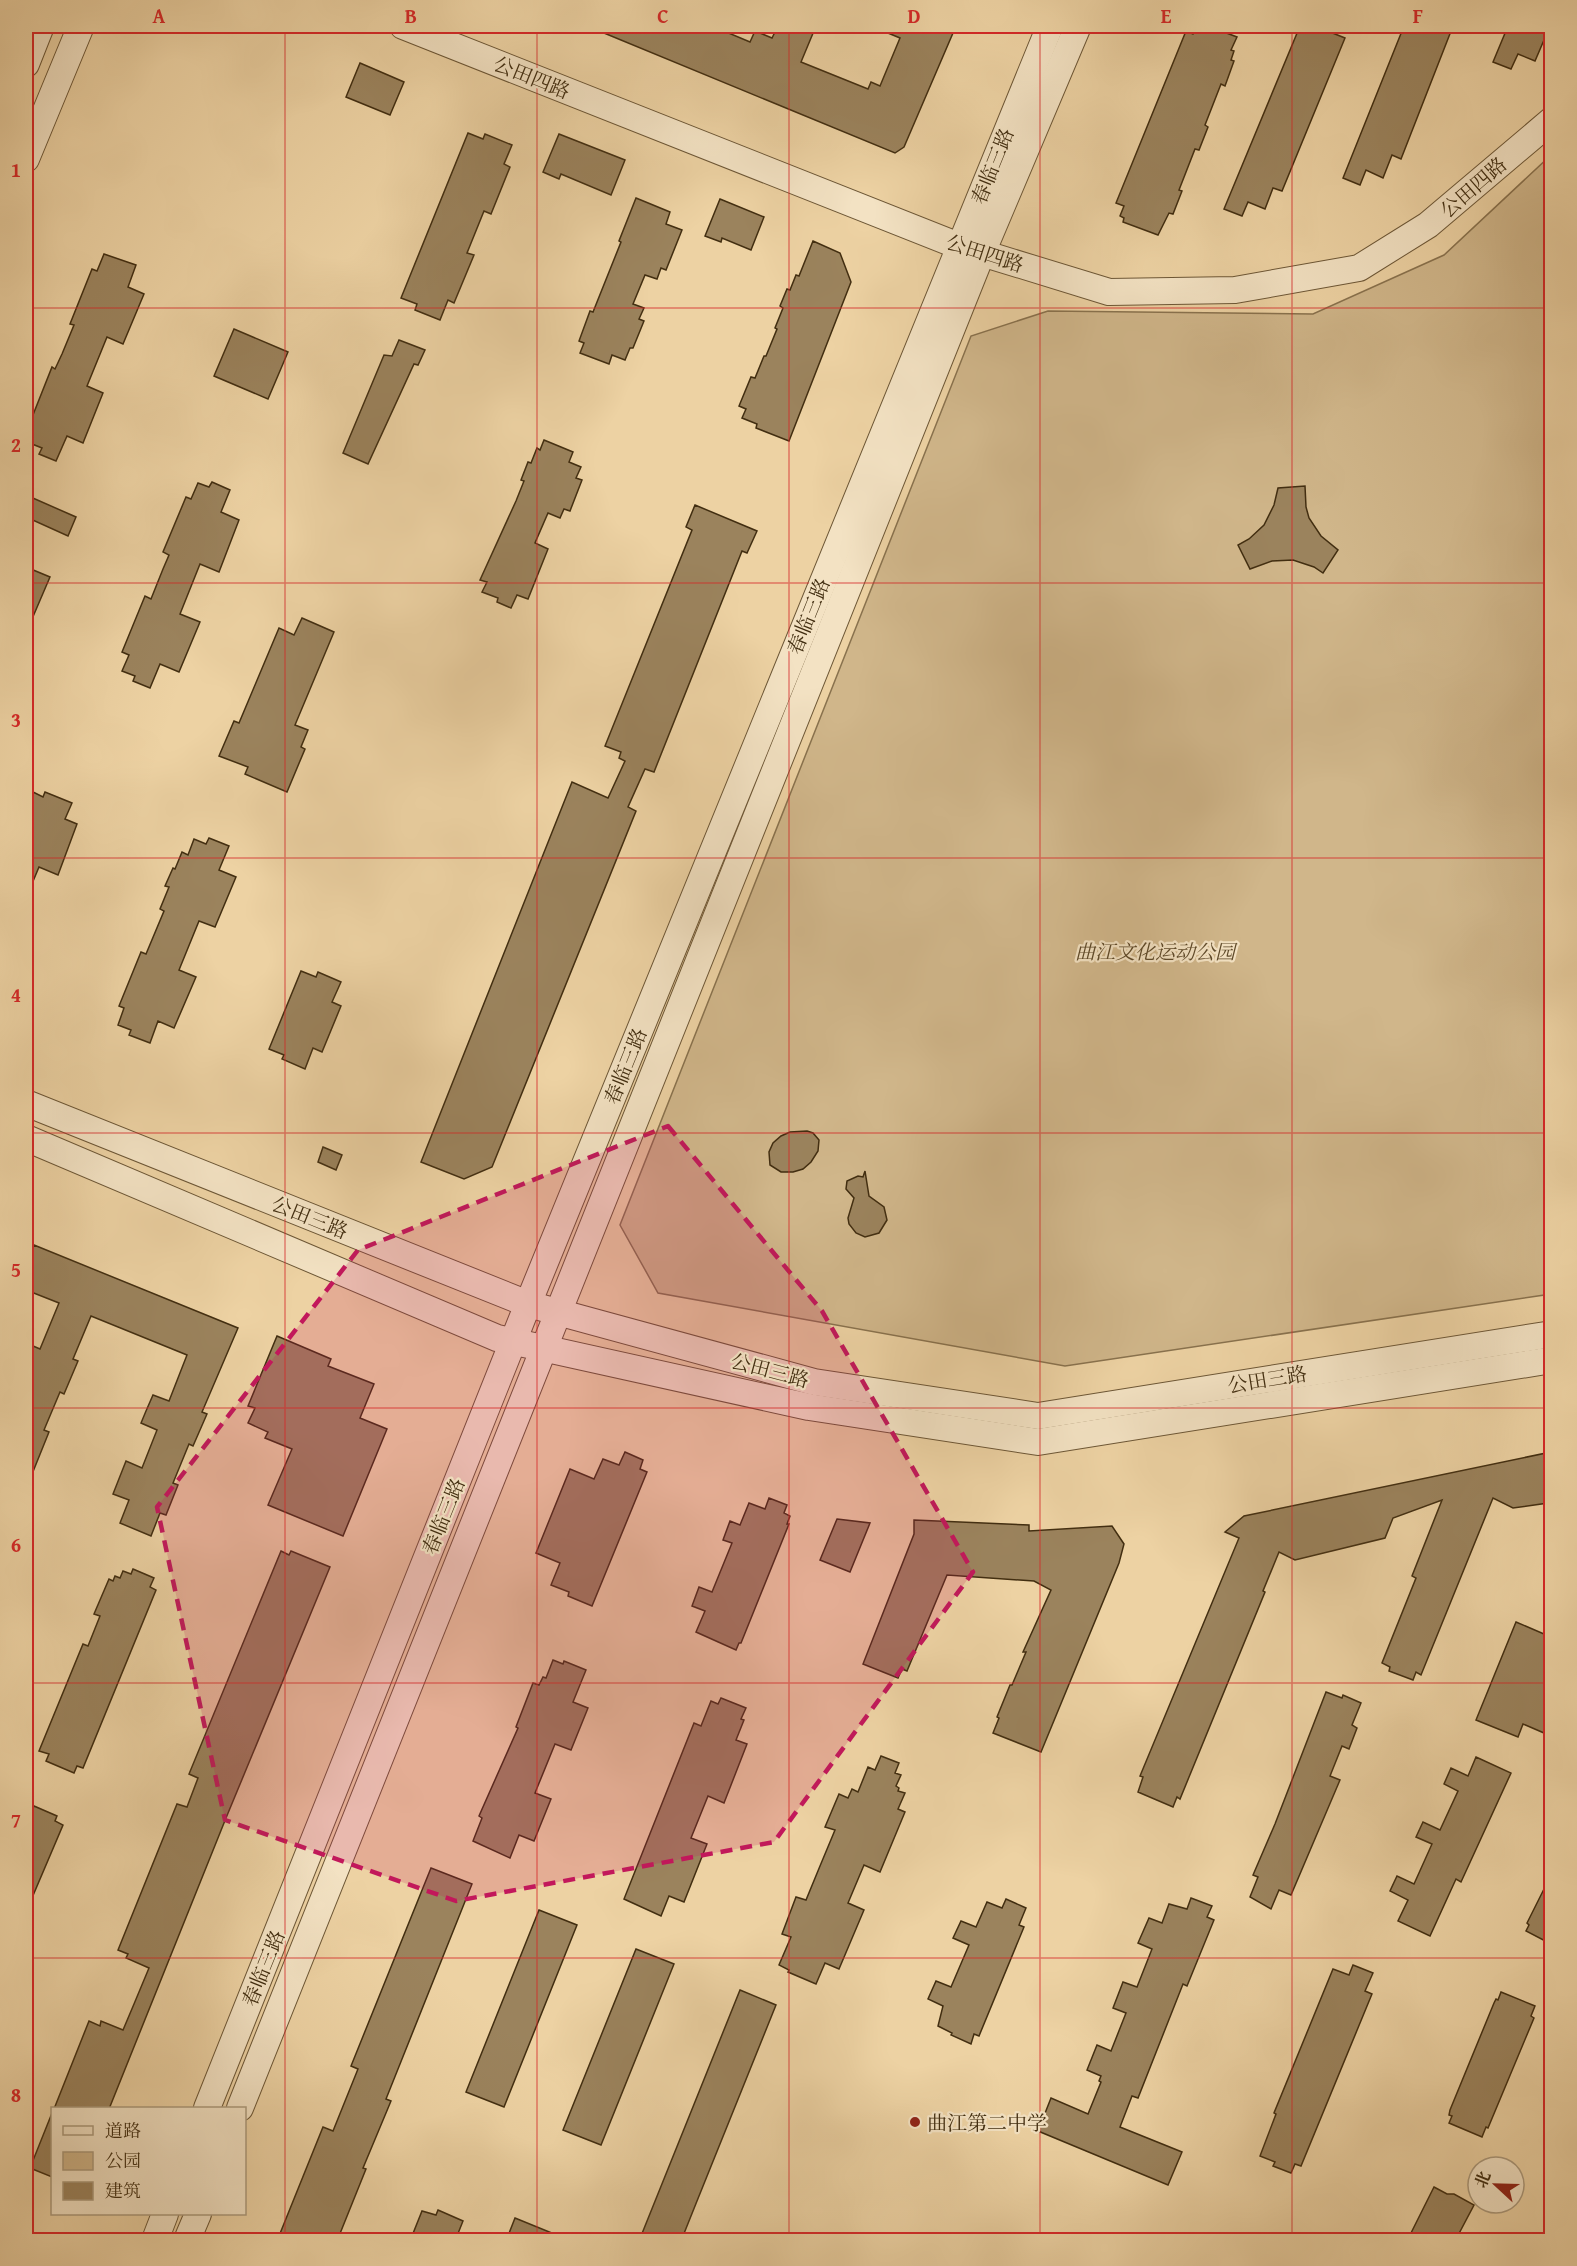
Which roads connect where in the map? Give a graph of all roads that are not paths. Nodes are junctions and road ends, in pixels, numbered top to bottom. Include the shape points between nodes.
1 (41, 26) edge
2 (81, 26) edge
3 (403, 26) edge
4 (1050, 26) edge
5 (1078, 26) edge
6 (26, 64) edge
7 (1551, 120) edge
8 (26, 159) edge
9 (970, 250) junction
10 (26, 1103) edge
11 (26, 1138) edge
12 (528, 1304) junction
13 (557, 1312) junction
14 (1551, 1334) edge
15 (513, 1342) junction
16 (543, 1348) junction
17 (1551, 1360) edge
18 (208, 2107) edge
19 (241, 2107) edge
20 (165, 2215) edge
21 (198, 2215) edge
22 (154, 2241) edge
23 (187, 2241) edge

1 - 6 street
2 - 8 street
3 - 9 street, 公田四路
4 - 9 street, 春临三路
5 - 9 street, 春临三路
7 - 9 street, 公田四路 via 1428,225 1359,268 1235,290 1109,292
9 - 12 street, 春临三路
9 - 13 street, 春临三路
10 - 12 street, 公田三路
11 - 15 street, 公田三路
12 - 13 street, 公田三路
12 - 15 street, 春临三路
13 - 14 street, 公田三路 via 814,1382 1038,1416
13 - 16 street, 春临三路
15 - 16 street, 公田三路
15 - 18 street, 春临三路
16 - 17 street, 公田三路 via 809,1407 1038,1442
16 - 19 street, 春临三路
20 - 22 street
21 - 23 street

